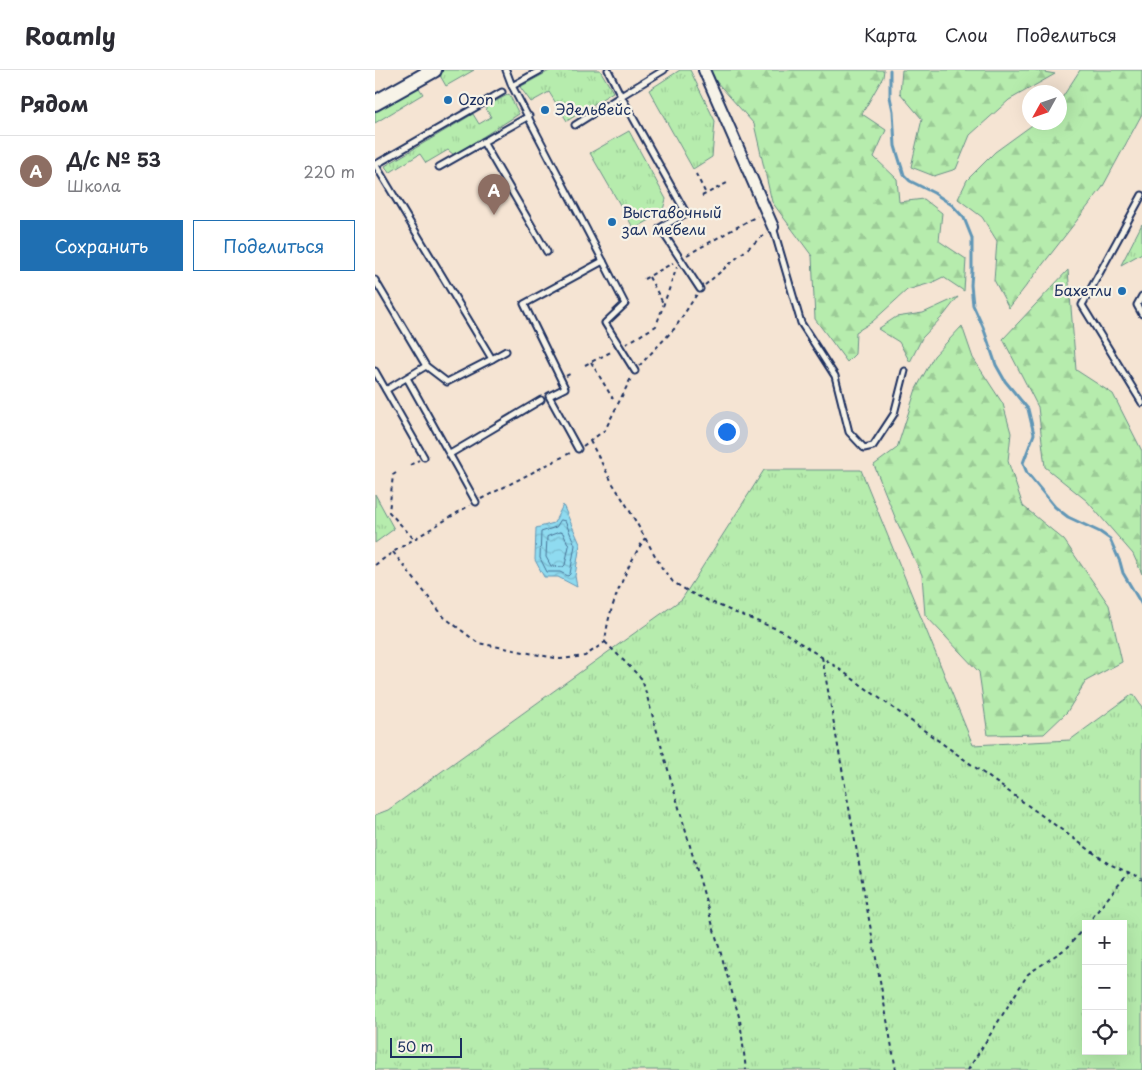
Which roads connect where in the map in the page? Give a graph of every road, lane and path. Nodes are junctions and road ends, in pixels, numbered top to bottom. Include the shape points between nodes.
1 (434, 70) edge
2 (506, 70) edge
3 (541, 70) edge
4 (608, 70) edge
5 (664, 70) edge
6 (704, 70) edge
7 (512, 86) junction
8 (502, 92) dead end
9 (621, 96) junction
10 (375, 103) edge
11 (529, 116) junction
12 (575, 125) dead end
13 (483, 142) junction
14 (375, 165) edge
15 (439, 167) dead end
16 (696, 174) dead end
17 (729, 182) dead end
18 (706, 194) junction
19 (1142, 195) edge
20 (702, 196) dead end
21 (773, 227) junction
22 (547, 252) dead end
23 (679, 259) junction
24 (603, 261) junction
25 (649, 276) junction
26 (644, 279) dead end
27 (375, 280) edge
28 (700, 289) junction
29 (1142, 296) edge
30 (664, 304) dead end
31 (1142, 314) edge
32 (620, 348) junction
33 (506, 351) dead end
34 (492, 359) junction
35 (591, 362) junction
36 (585, 365) dead end
37 (426, 366) junction
38 (375, 371) edge
39 (635, 371) junction
40 (905, 371) dead end
41 (407, 378) junction
42 (386, 390) junction
43 (613, 399) dead end
44 (541, 400) dead end
45 (1142, 403) edge
46 (590, 441) junction
47 (578, 449) junction
48 (450, 454) junction
49 (424, 457) dead end
50 (396, 473) dead end
51 (477, 502) junction
52 (645, 538) junction
53 (415, 539) junction
54 (393, 552) junction
55 (375, 565) edge
56 (605, 642) junction
57 (822, 657) junction
58 (1129, 872) junction
59 (1142, 880) edge
60 (1090, 920) edge
61 (1082, 930) edge
62 (746, 1070) edge
63 (896, 1070) edge
64 (968, 1070) edge

1 - 10 street
2 - 7 lane
3 - 7 lane
4 - 9 lane
5 - 9 lane
6 - 21 street
7 - 11 lane
8 - 14 lane
9 - 12 lane
9 - 23 lane via 686,213 660,228
11 - 13 lane
11 - 24 lane
13 - 15 lane
13 - 22 lane
14 - 34 lane
16 - 18 path
17 - 18 path
18 - 20 path
19 - 45 lane via 1082,305
21 - 28 path
21 - 40 lane via 801,323 835,376 849,432 864,448 873,446 895,414
23 - 25 path
23 - 28 lane
24 - 32 lane via 625,304 605,323
24 - 47 lane via 524,304 565,388 549,396
25 - 26 path
25 - 30 path
27 - 37 lane
28 - 39 path via 675,328
29 - 31 lane via 1137,305
32 - 35 path
32 - 39 lane
33 - 34 lane
34 - 37 lane via 447,382
35 - 36 path
35 - 43 path
37 - 41 lane
38 - 42 lane
39 - 46 path via 605,430
41 - 42 lane
41 - 48 lane
42 - 49 lane
44 - 48 lane
46 - 47 path
46 - 52 path
47 - 51 path
48 - 51 lane
50 - 53 path via 393,475 389,512
51 - 53 path
52 - 56 path via 619,588
52 - 57 path via 673,582 691,593 782,631
53 - 54 path
54 - 55 path
54 - 56 path via 444,617 479,643 560,659 585,656
56 - 62 path via 642,679 740,1020
57 - 58 path via 1109,864
57 - 63 path
58 - 59 path
58 - 60 path
61 - 64 path via 1068,947 1029,974

